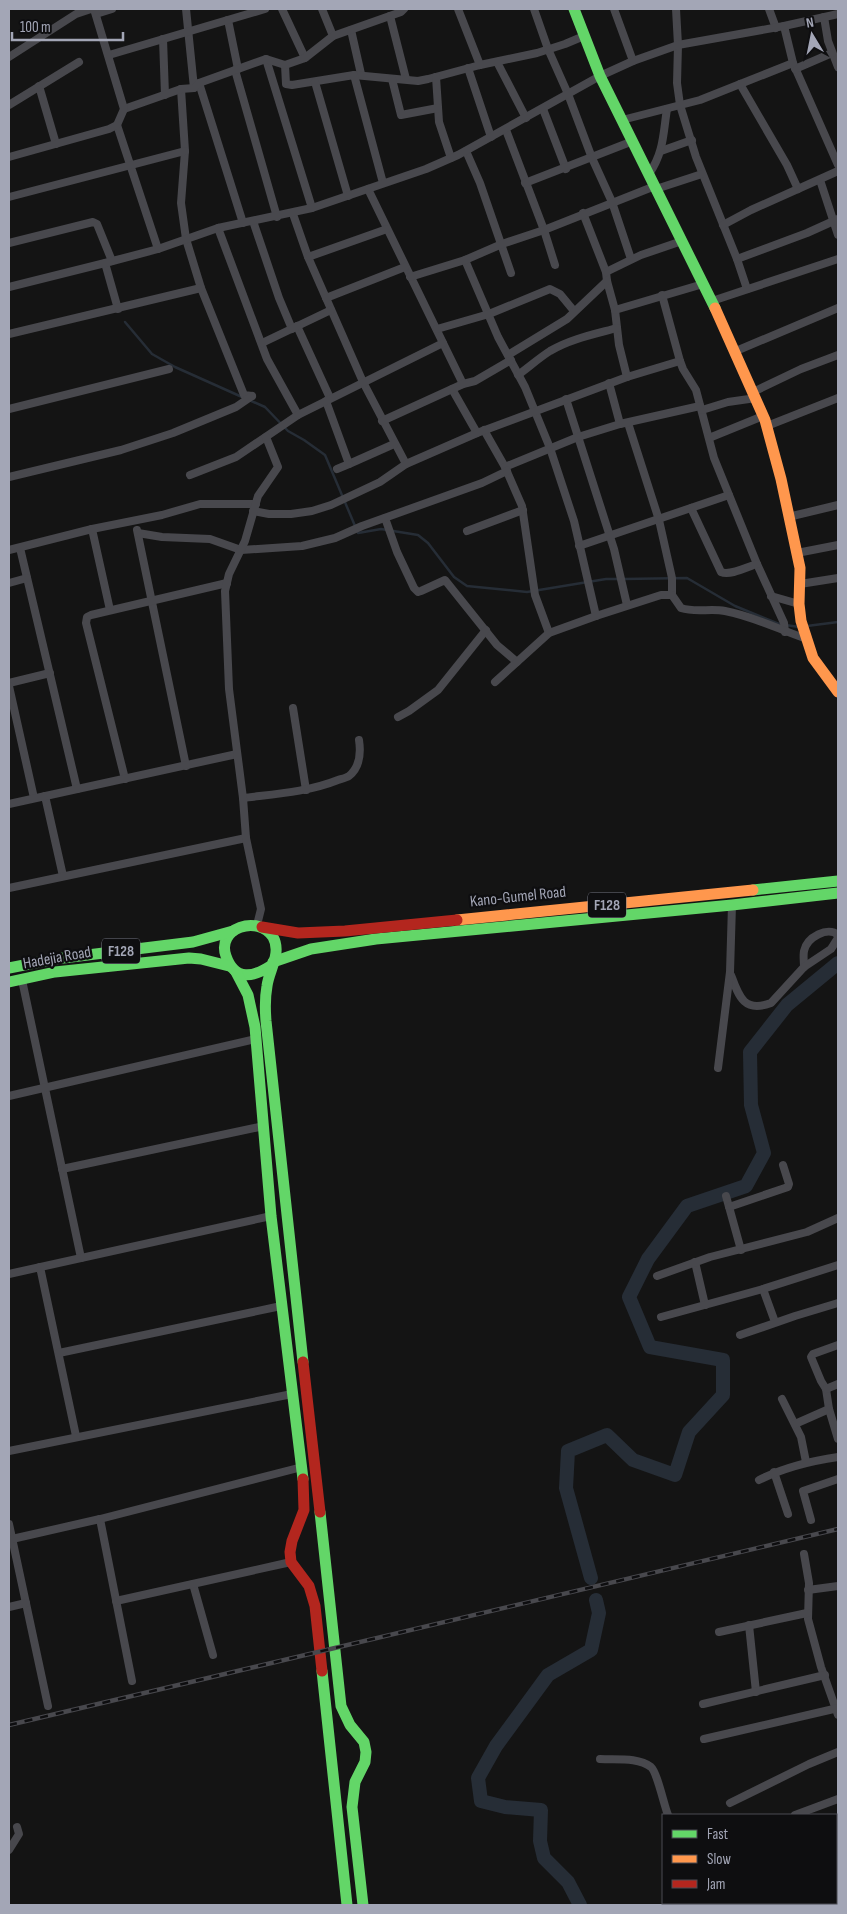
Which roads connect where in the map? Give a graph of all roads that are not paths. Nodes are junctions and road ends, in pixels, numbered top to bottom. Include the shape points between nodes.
1 (112, 9) edge
2 (186, 9) edge
3 (265, 9) edge
4 (282, 9) edge
5 (322, 9) edge
6 (404, 9) edge
7 (458, 9) edge
8 (534, 9) edge
9 (574, 9) edge
10 (614, 9) edge
11 (676, 9) edge
12 (769, 9) edge
13 (94, 10) edge
14 (838, 14) edge
15 (390, 16) junction
16 (824, 17) junction
17 (228, 20) junction
18 (780, 27) junction
19 (351, 30) junction
20 (187, 32) junction
21 (334, 36) junction
22 (584, 36) junction
23 (163, 39) junction
24 (678, 45) junction
25 (548, 49) junction
26 (832, 53) junction
27 (109, 55) junction
28 (9, 57) edge
29 (305, 58) junction
30 (266, 59) junction
31 (633, 61) junction
32 (79, 62) dead end
33 (497, 62) junction
34 (285, 65) junction
35 (480, 65) junction
36 (794, 66) junction
37 (838, 67) edge
38 (468, 68) junction
39 (237, 70) junction
40 (357, 75) junction
41 (600, 76) junction
42 (436, 77) junction
43 (392, 79) junction
44 (406, 79) junction
45 (315, 82) junction
46 (740, 84) junction
47 (197, 85) junction
48 (39, 86) junction
49 (181, 89) junction
50 (568, 94) junction
51 (164, 95) junction
52 (9, 105) edge
53 (680, 105) junction
54 (438, 108) junction
55 (124, 109) junction
56 (543, 109) junction
57 (668, 109) junction
58 (526, 118) junction
59 (622, 120) junction
60 (117, 125) junction
61 (506, 130) junction
62 (491, 137) junction
63 (692, 140) junction
64 (633, 141) junction
65 (56, 144) junction
66 (186, 151) junction
67 (466, 151) junction
68 (661, 151) junction
69 (9, 157) edge
70 (451, 158) junction
71 (592, 158) junction
72 (131, 165) junction
73 (838, 165) edge
74 (566, 169) junction
75 (838, 171) edge
76 (649, 174) junction
77 (702, 174) junction
78 (820, 180) junction
79 (383, 183) junction
80 (525, 183) junction
81 (656, 187) junction
82 (368, 189) junction
83 (798, 189) junction
84 (348, 196) junction
85 (9, 197) edge
86 (612, 202) junction
87 (312, 208) junction
88 (583, 213) junction
89 (293, 214) junction
90 (277, 217) junction
91 (836, 220) edge
92 (253, 221) junction
93 (243, 223) junction
94 (723, 224) junction
95 (218, 228) junction
96 (387, 229) junction
97 (544, 230) junction
98 (838, 235) edge
99 (186, 239) junction
100 (682, 240) junction
101 (9, 243) edge
102 (502, 244) junction
103 (158, 248) junction
104 (308, 257) junction
105 (631, 259) junction
106 (838, 259) edge
107 (465, 260) junction
108 (738, 260) junction
109 (108, 262) junction
110 (555, 264) dead end
111 (405, 267) junction
112 (606, 272) junction
113 (511, 273) dead end
114 (410, 277) junction
115 (606, 281) junction
116 (703, 284) junction
117 (9, 287) edge
118 (201, 288) junction
119 (748, 289) junction
120 (662, 295) junction
121 (326, 298) junction
122 (712, 301) junction
123 (838, 308) edge
124 (118, 309) junction
125 (331, 310) junction
126 (615, 310) junction
127 (574, 311) junction
128 (489, 314) junction
129 (294, 328) junction
130 (617, 328) junction
131 (436, 329) junction
132 (9, 334) edge
133 (262, 343) junction
134 (443, 343) junction
135 (736, 351) junction
136 (838, 355) edge
137 (509, 358) junction
138 (680, 361) junction
139 (169, 369) dead end
140 (518, 375) junction
141 (627, 377) junction
142 (363, 382) junction
143 (610, 383) junction
144 (463, 384) junction
145 (452, 389) junction
146 (755, 395) junction
147 (838, 398) edge
148 (328, 400) junction
149 (566, 400) junction
150 (701, 408) junction
151 (9, 409) edge
152 (535, 410) junction
153 (298, 415) junction
154 (382, 421) junction
155 (765, 421) junction
156 (624, 424) junction
157 (480, 432) junction
158 (266, 437) junction
159 (578, 437) junction
160 (709, 438) junction
161 (394, 444) junction
162 (550, 448) junction
163 (349, 464) junction
164 (406, 464) junction
165 (337, 469) dead end
166 (506, 469) junction
167 (190, 475) dead end
168 (9, 477) edge
169 (729, 495) junction
170 (838, 505) edge
171 (255, 508) junction
172 (691, 508) junction
173 (523, 510) junction
174 (788, 517) junction
175 (385, 518) junction
176 (659, 520) junction
177 (135, 521) junction
178 (92, 529) junction
179 (468, 531) dead end
180 (138, 533) junction
181 (610, 536) junction
182 (838, 545) edge
183 (579, 546) junction
184 (20, 548) junction
185 (9, 550) edge
186 (240, 550) junction
187 (797, 553) junction
188 (757, 564) junction
189 (27, 578) junction
190 (838, 578) edge
191 (9, 582) edge
192 (227, 583) junction
193 (800, 584) junction
194 (672, 595) junction
195 (771, 596) junction
196 (151, 601) junction
197 (799, 604) junction
198 (627, 605) junction
199 (110, 610) junction
200 (596, 616) junction
201 (785, 628) junction
202 (486, 630) junction
203 (804, 630) junction
204 (549, 633) junction
205 (517, 662) junction
206 (50, 673) junction
207 (495, 682) dead end
208 (9, 684) edge
209 (838, 692) edge
210 (293, 708) dead end
211 (398, 717) dead end
212 (359, 740) dead end
213 (237, 754) junction
214 (186, 766) junction
215 (124, 779) junction
216 (77, 789) junction
217 (306, 790) junction
218 (45, 796) junction
219 (34, 798) junction
220 (243, 798) junction
221 (9, 804) edge
222 (246, 838) junction
223 (63, 876) junction
224 (838, 881) edge
225 (9, 888) edge
226 (838, 892) edge
227 (650, 901) junction
228 (732, 905) junction
229 (652, 913) junction
230 (259, 926) junction
231 (233, 931) junction
232 (838, 937) edge
233 (273, 964) junction
234 (804, 967) junction
235 (9, 968) edge
236 (233, 969) junction
237 (730, 972) junction
238 (22, 980) junction
239 (9, 982) edge
240 (256, 1039) junction
241 (718, 1068) dead end
242 (44, 1089) junction
243 (9, 1096) edge
244 (264, 1126) junction
245 (783, 1165) dead end
246 (62, 1170) junction
247 (726, 1196) dead end
248 (729, 1207) junction
249 (271, 1216) junction
250 (838, 1218) edge
251 (740, 1250) junction
252 (81, 1258) junction
253 (695, 1262) junction
254 (838, 1265) edge
255 (40, 1267) junction
256 (9, 1274) edge
257 (657, 1276) dead end
258 (764, 1288) junction
259 (838, 1303) edge
260 (705, 1305) junction
261 (281, 1306) junction
262 (661, 1317) dead end
263 (775, 1322) junction
264 (740, 1335) dead end
265 (838, 1345) edge
266 (59, 1354) junction
267 (838, 1384) edge
268 (826, 1389) junction
269 (292, 1394) junction
270 (782, 1399) dead end
271 (829, 1409) junction
272 (795, 1424) junction
273 (76, 1436) junction
274 (838, 1436) edge
275 (9, 1451) edge
276 (838, 1457) edge
277 (806, 1462) junction
278 (302, 1467) junction
279 (774, 1472) junction
280 (838, 1479) edge
281 (759, 1480) dead end
282 (788, 1514) dead end
283 (100, 1519) junction
284 (811, 1520) dead end
285 (9, 1524) edge
286 (12, 1538) junction
287 (804, 1554) dead end
288 (291, 1562) junction
289 (193, 1584) junction
290 (838, 1586) edge
291 (808, 1590) junction
292 (116, 1601) junction
293 (26, 1603) junction
294 (9, 1607) edge
295 (807, 1613) junction
296 (749, 1625) junction
297 (718, 1632) dead end
298 (336, 1653) junction
299 (213, 1655) dead end
300 (320, 1655) junction
301 (825, 1675) junction
302 (132, 1682) dead end
303 (838, 1685) edge
304 (830, 1688) junction
305 (756, 1692) junction
306 (703, 1704) dead end
307 (48, 1706) dead end
308 (838, 1711) edge
309 (704, 1738) dead end
310 (838, 1752) edge
311 (600, 1759) dead end
312 (838, 1799) edge
313 (730, 1803) dead end
314 (668, 1814) edge
315 (798, 1814) edge
316 (16, 1827) dead end
317 (9, 1850) edge
318 (837, 1892) edge
319 (838, 1904) edge
320 (347, 1905) edge
321 (363, 1905) edge

1 - 13 street
2 - 20 street
3 - 17 street
4 - 29 street
5 - 21 street
6 - 15 street
7 - 35 street
8 - 25 street
9 - 22 main road
10 - 31 street
11 - 24 street
12 - 18 street
13 - 27 street
13 - 28 street via 76,14
14 - 16 street
15 - 19 street
15 - 44 street
16 - 18 street
16 - 26 street
17 - 20 street
17 - 39 street
18 - 24 street
18 - 36 street
19 - 21 street
19 - 40 street
20 - 23 street
20 - 47 street
21 - 29 street
22 - 25 street
22 - 41 main road
23 - 27 street
23 - 51 street
24 - 31 street
24 - 53 street
25 - 33 street
25 - 50 street
26 - 36 street
26 - 37 street
27 - 55 street
29 - 34 street
30 - 34 street
30 - 39 street
30 - 87 street
31 - 41 street
32 - 48 street
33 - 35 street
33 - 58 street
34 - 45 street via 286,84
35 - 38 street
36 - 46 street via 763,73
36 - 73 street
38 - 42 street
38 - 62 street
39 - 47 street
39 - 90 street
40 - 43 street
40 - 45 street
40 - 79 street
41 - 50 street
41 - 59 main road
42 - 44 street via 418,81
42 - 54 street
43 - 44 street
43 - 54 street via 401,115
45 - 84 street
46 - 53 street
46 - 83 street via 788,165
47 - 49 street
47 - 93 street
48 - 52 street
48 - 65 street
49 - 51 street
49 - 66 street
50 - 56 street
50 - 71 street
51 - 55 street
53 - 57 street
53 - 63 street
54 - 70 street
55 - 60 street
56 - 58 street
56 - 74 street
57 - 59 street
57 - 68 street
58 - 61 street
59 - 64 main road
60 - 65 street
60 - 72 street
61 - 62 street
61 - 80 street
62 - 67 street
63 - 68 street
63 - 77 street
64 - 71 street
64 - 76 main road
65 - 69 street
66 - 72 street
66 - 99 street via 181,194
67 - 70 street
67 - 102 street
68 - 76 street
70 - 79 street
71 - 74 street
71 - 86 street
72 - 85 street
72 - 103 street
74 - 80 street
75 - 78 street
76 - 81 main road
77 - 81 street
77 - 94 street
78 - 83 street
78 - 91 street
79 - 82 street
80 - 97 street
81 - 86 street
81 - 100 main road
82 - 84 street
82 - 96 street
83 - 94 street
84 - 87 street
86 - 88 street
86 - 105 street
87 - 89 street
88 - 97 street
88 - 112 street
89 - 90 street
89 - 104 street
90 - 92 street
91 - 98 street
91 - 108 street
92 - 93 street
92 - 129 street via 279,298
93 - 95 street
94 - 108 street
95 - 99 street
95 - 133 street
96 - 104 street
96 - 111 street
97 - 102 street
97 - 110 street
99 - 103 street
99 - 118 street
100 - 105 street
100 - 116 main road
101 - 109 street via 93,222 97,224
102 - 107 street
102 - 113 street
103 - 109 street
104 - 121 street
105 - 112 street
106 - 119 street
107 - 114 street
107 - 128 street
108 - 119 street
109 - 117 street
109 - 124 street
111 - 114 street
111 - 121 street
112 - 115 street
114 - 131 street
115 - 126 street
115 - 127 street
116 - 120 street
116 - 122 main road
118 - 124 street
118 - 168 street via 248,396 236,407 173,433 121,450
119 - 122 street
120 - 126 street
120 - 138 street
121 - 125 street
122 - 135 main road
123 - 135 street
124 - 132 street
125 - 129 street
125 - 142 street
126 - 130 street
127 - 128 street via 552,289
127 - 137 street via 555,328
128 - 131 street
128 - 137 street
129 - 133 street
129 - 148 street
130 - 140 street via 559,347
130 - 141 street
131 - 134 street
133 - 153 street via 272,370
134 - 142 street
134 - 144 street
135 - 146 main road
136 - 146 street via 801,369
137 - 140 street
137 - 144 street via 476,382
138 - 141 street
138 - 150 street via 696,390
139 - 151 street
140 - 152 street
141 - 143 street
142 - 148 street
142 - 154 street
143 - 149 street
143 - 156 street
144 - 145 street
145 - 154 street
145 - 157 street
146 - 150 street
146 - 155 main road
147 - 155 street
148 - 153 street
148 - 163 street
149 - 152 street
149 - 159 street
150 - 156 street
150 - 160 street
152 - 157 street
152 - 162 street
153 - 158 street
154 - 161 street
155 - 160 street
155 - 174 main road
156 - 159 street
156 - 176 street
157 - 164 street
157 - 166 street
158 - 167 street via 236,457
158 - 171 street via 278,467 261,490
159 - 162 street
159 - 181 street
160 - 169 street
161 - 163 street
161 - 164 street
162 - 166 street
162 - 183 street
163 - 165 street
164 - 171 street via 380,482 312,511 269,514
166 - 173 street
166 - 175 street via 482,483
169 - 172 street
169 - 188 street
170 - 174 street
171 - 177 street via 200,504
171 - 186 street
172 - 176 street
172 - 188 street via 721,572
173 - 179 street
173 - 204 street via 534,592
174 - 187 main road
175 - 186 street via 335,538 310,544
175 - 202 street via 414,588 418,592 446,580
176 - 181 street
176 - 194 street via 672,580
177 - 178 street
177 - 180 street
178 - 184 street
178 - 199 street
180 - 186 street via 210,539
180 - 196 street
181 - 183 street
181 - 198 street
182 - 187 street
183 - 200 street
184 - 185 street
184 - 189 street
186 - 192 street
187 - 193 main road
188 - 195 street
189 - 191 street
189 - 206 street
190 - 193 street
192 - 196 street
192 - 213 street via 225,610 229,689
193 - 197 main road
194 - 198 street via 661,594
194 - 201 street via 681,608 687,610 722,610
195 - 197 street
195 - 201 street
196 - 199 street
196 - 214 street
197 - 203 main road
198 - 200 street
199 - 215 street via 91,615 86,623
200 - 204 street
201 - 203 street
202 - 205 street via 497,645
202 - 211 street via 438,690
203 - 209 main road via 818,667
204 - 205 street
205 - 207 street
206 - 208 street
206 - 216 street
208 - 219 street
210 - 217 street
212 - 217 street via 358,764 349,776
213 - 214 street
213 - 220 street
214 - 215 street
215 - 216 street
216 - 218 street
217 - 220 street
218 - 219 street
218 - 223 street
219 - 221 street
220 - 222 street
222 - 223 street
222 - 230 street via 261,909
223 - 225 street
224 - 227 main road, Kano-Gumel Road / F128
226 - 228 main road, Kano-Gumel Road / F128
227 - 229 main road
227 - 230 main road, Kano-Gumel Road / F128 via 345,931 298,932
228 - 229 main road, Kano-Gumel Road / F128
228 - 237 street
229 - 233 main road, Kano-Gumel Road / F128 via 376,939 311,949
230 - 231 main road, F128 via 248,924
230 - 233 main road via 268,932 276,946
231 - 235 main road, Hadejia Road / F128 via 193,942 54,959
231 - 236 main road via 224,952
232 - 234 street via 831,949
232 - 234 street via 830,931 823,932 807,944
233 - 236 main road, F128 via 255,976 245,976
233 - 298 main road via 265,1000 268,1042
234 - 237 street via 775,999 764,1006 749,1005 739,997
236 - 238 main road, Hadejia Road / F128 via 189,958 55,972
236 - 240 main road via 248,995
237 - 241 street
238 - 239 main road, Hadejia Road / F128
238 - 242 street
240 - 242 street
240 - 244 main road
242 - 243 street
242 - 246 street
244 - 246 street
244 - 249 main road
245 - 248 street via 788,1187
246 - 252 street
247 - 248 street
248 - 251 street
249 - 252 street
249 - 261 main road
250 - 251 street via 807,1232
251 - 253 street
252 - 255 street
253 - 257 street
253 - 260 street
254 - 258 street
255 - 256 street
255 - 266 street
258 - 260 street
258 - 263 street
259 - 263 street
260 - 262 street
261 - 266 street
261 - 269 main road
263 - 264 street
265 - 268 street via 812,1356
266 - 273 street
267 - 268 street
268 - 271 street
269 - 273 street
269 - 278 main road
270 - 272 street
271 - 272 street
271 - 274 street
272 - 277 street
273 - 275 street
276 - 277 street
277 - 279 street
278 - 283 street
278 - 288 main road via 304,1510 292,1541
279 - 281 street
279 - 282 street
280 - 284 street via 803,1492
283 - 286 street
283 - 292 street
285 - 286 street
286 - 293 street
287 - 291 street
288 - 289 street
288 - 300 main road via 313,1595
289 - 292 street
289 - 299 street
290 - 291 street
291 - 295 street
292 - 302 street
293 - 294 street
293 - 307 street
295 - 296 street
295 - 301 street
296 - 297 street
296 - 305 street
298 - 300 main road
298 - 321 main road via 341,1706 350,1725 364,1742 366,1752 352,1793
300 - 320 main road
301 - 304 street
301 - 305 street
303 - 304 street
304 - 308 street
305 - 306 street
308 - 309 street
310 - 313 street
311 - 314 street via 639,1762 652,1768
312 - 315 street
316 - 317 street via 19,1834
318 - 319 street

